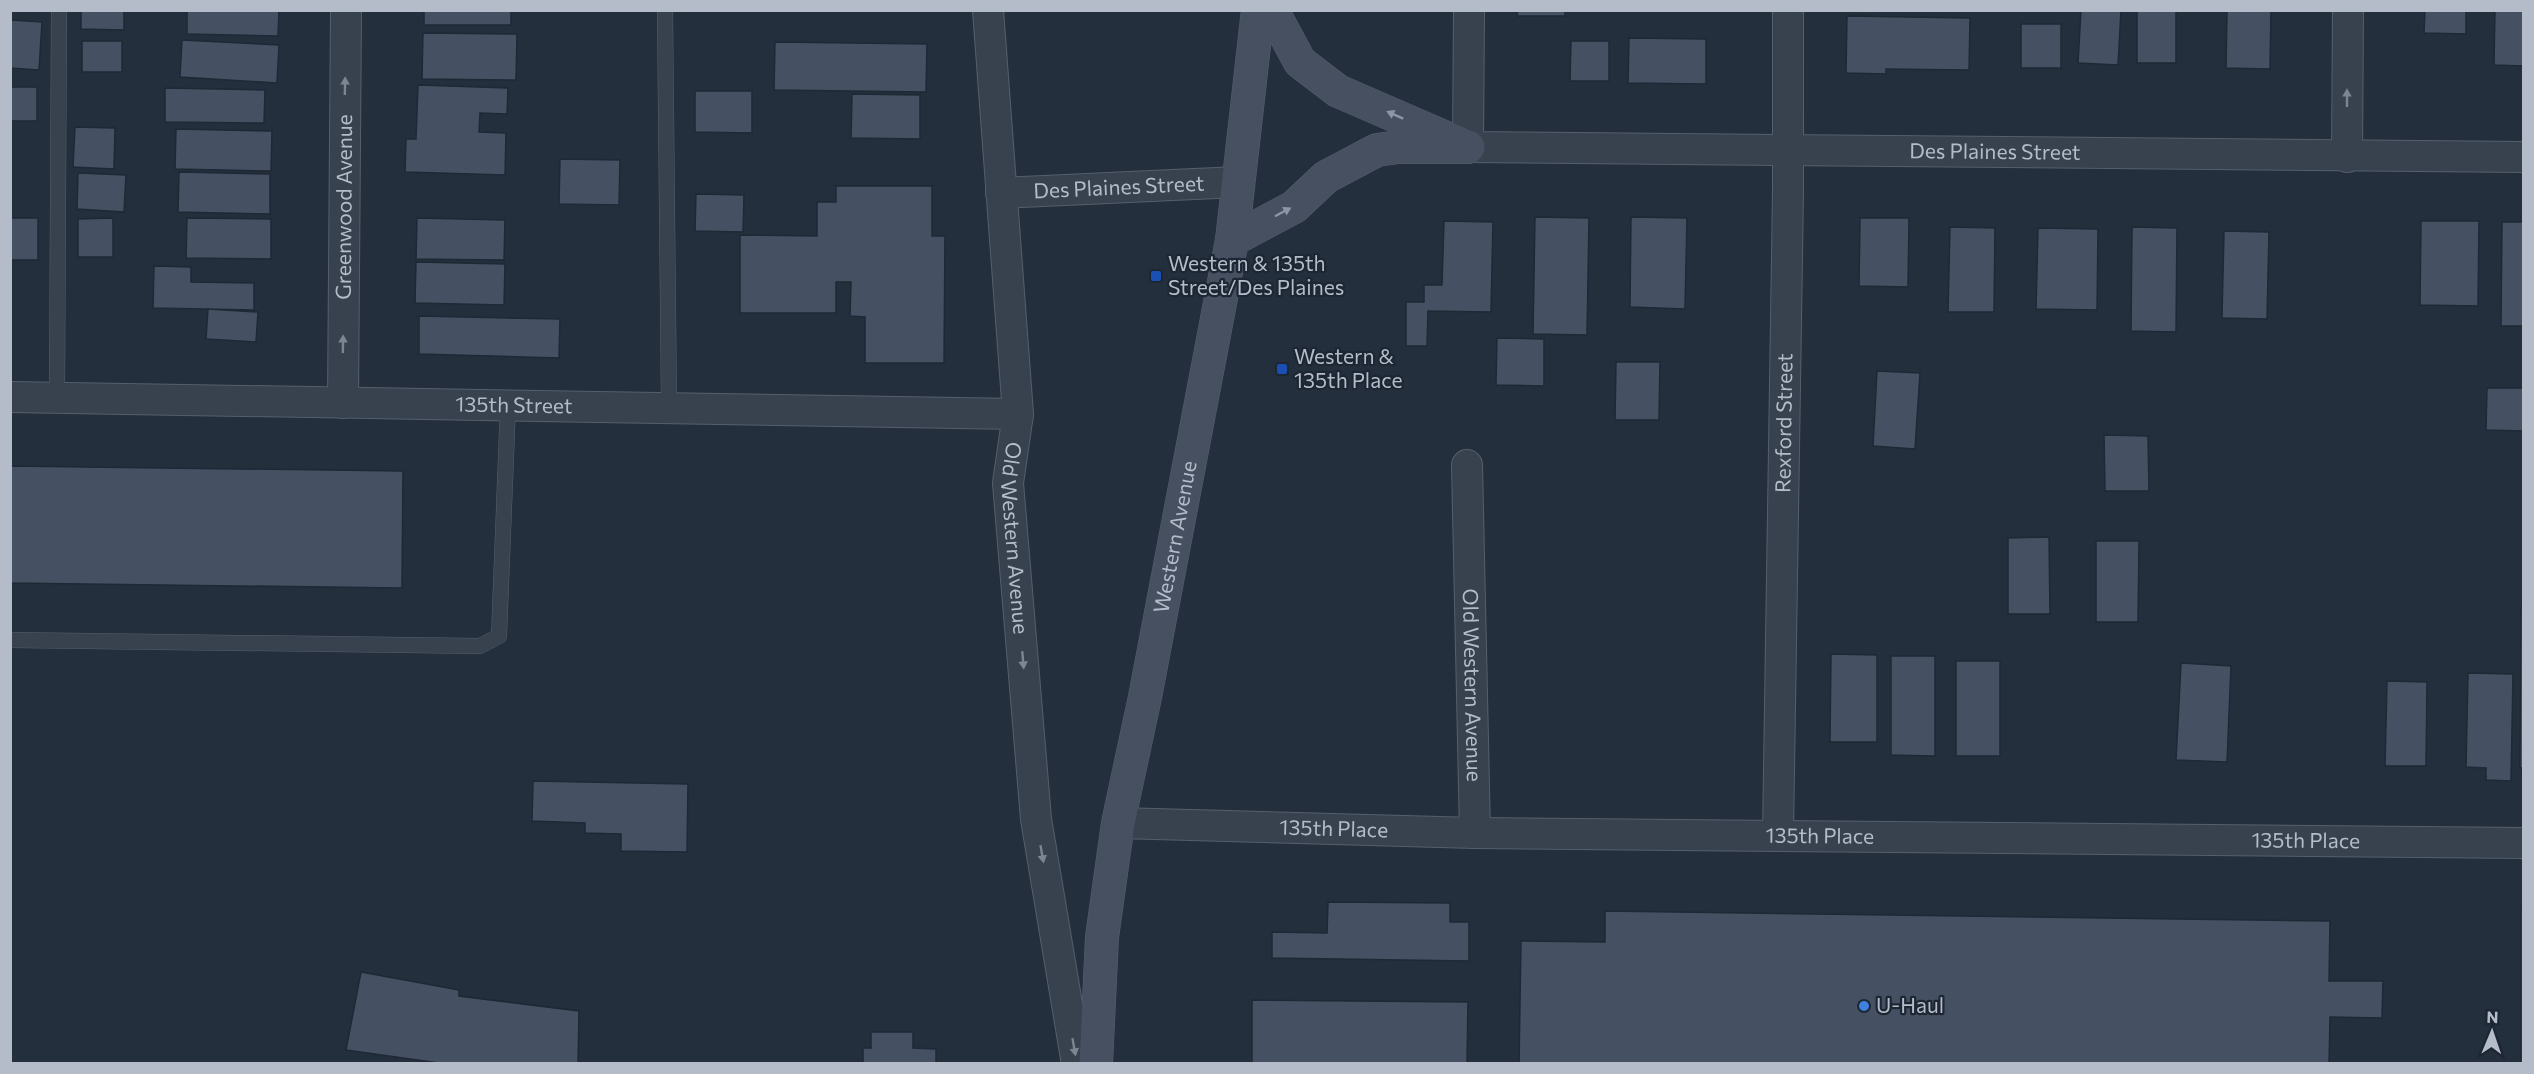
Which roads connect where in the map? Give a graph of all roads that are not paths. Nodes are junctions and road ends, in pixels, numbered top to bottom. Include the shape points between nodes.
1 (59, 10) edge
2 (346, 10) edge
3 (665, 10) edge
4 (988, 10) edge
5 (1258, 10) edge
6 (1272, 10) edge
7 (1469, 10) edge
8 (1788, 10) edge
9 (2348, 10) edge
10 (1468, 147) junction
11 (1789, 149) junction
12 (2347, 157) junction
13 (2523, 157) edge
14 (1238, 182) junction
15 (1001, 194) junction
16 (1232, 240) junction
17 (10, 397) edge
18 (57, 397) junction
19 (342, 403) junction
20 (507, 405) junction
21 (669, 408) junction
22 (1018, 414) junction
23 (1467, 465) dead end
24 (11, 640) edge
25 (1118, 823) junction
26 (1475, 833) junction
27 (1778, 835) junction
28 (2523, 843) edge
29 (1077, 1064) edge
30 (1096, 1064) edge

1 - 18 lane
19 -> 2 street, Greenwood Avenue
3 - 21 lane
4 - 15 street, Old Western Avenue
5 - 14 main road, Western Avenue
10 -> 6 main road via 1338,91 1300,62
7 - 10 street
8 - 11 street, Rexford Street
12 -> 9 street
10 - 11 street, Des Plaines Street
16 -> 10 main road via 1294,207 1326,177 1377,150
11 - 12 street, Des Plaines Street
11 - 27 street, Rexford Street
12 - 13 street, Des Plaines Street
14 - 15 street, Des Plaines Street
14 - 16 main road, Western Avenue
15 - 22 street, Old Western Avenue
16 - 25 main road, Western Avenue
17 - 18 street, 135th Street
18 - 19 street, 135th Street
19 - 20 street, 135th Street
20 - 21 street, 135th Street
20 - 24 lane via 498,636 480,646
21 - 22 street, 135th Street
22 -> 29 street, Old Western Avenue via 1008,483 1035,810
23 - 26 street, Old Western Avenue
25 - 26 street, 135th Place
25 - 30 main road, Western Avenue via 1102,937
26 - 27 street, 135th Place
27 - 28 street, 135th Place

